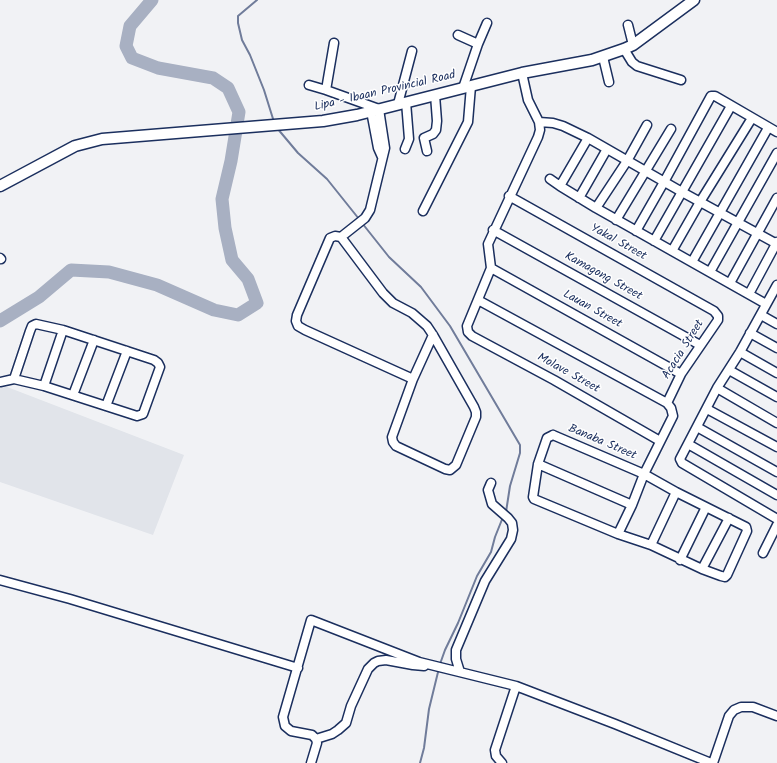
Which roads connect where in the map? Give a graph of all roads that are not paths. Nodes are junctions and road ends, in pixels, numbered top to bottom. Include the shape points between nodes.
1 (694, 0) edge
2 (487, 23) dead end
3 (628, 25) dead end
4 (458, 35) dead end
5 (334, 43) dead end
6 (478, 44) junction
7 (629, 47) junction
8 (412, 51) dead end
9 (603, 57) junction
10 (522, 73) junction
11 (680, 80) dead end
12 (609, 82) dead end
13 (308, 85) dead end
14 (467, 87) junction
15 (326, 90) junction
16 (434, 95) junction
17 (402, 103) junction
18 (731, 106) junction
19 (375, 110) junction
20 (752, 118) junction
21 (539, 122) junction
22 (647, 125) dead end
23 (671, 128) dead end
24 (768, 128) junction
25 (777, 132) edge
26 (588, 138) junction
27 (405, 149) dead end
28 (607, 149) junction
29 (427, 151) dead end
30 (777, 153) edge
31 (627, 161) junction
32 (644, 171) junction
33 (550, 179) dead end
34 (664, 182) junction
35 (0, 186) edge
36 (560, 186) junction
37 (682, 192) junction
38 (509, 196) junction
39 (579, 198) junction
40 (777, 198) edge
41 (700, 202) junction
42 (596, 208) junction
43 (423, 211) dead end
44 (719, 213) junction
45 (616, 220) junction
46 (738, 224) junction
47 (493, 230) junction
48 (636, 231) junction
49 (757, 234) junction
50 (341, 237) junction
51 (654, 241) junction
52 (777, 243) edge
53 (672, 251) junction
54 (692, 262) junction
55 (491, 268) junction
56 (710, 272) junction
57 (730, 283) junction
58 (777, 285) edge
59 (749, 294) junction
60 (774, 296) edge
61 (478, 300) junction
62 (766, 304) junction
63 (714, 311) joint
64 (761, 315) junction
65 (777, 324) edge
66 (63, 330) junction
67 (750, 333) junction
68 (433, 336) junction
69 (94, 340) junction
70 (700, 345) junction
71 (777, 348) edge
72 (128, 351) junction
73 (740, 352) junction
74 (729, 370) junction
75 (777, 373) edge
76 (681, 374) junction
77 (14, 379) junction
78 (413, 379) junction
79 (0, 382) edge
80 (44, 386) junction
81 (717, 388) junction
82 (73, 395) junction
83 (777, 397) edge
84 (667, 403) junction
85 (106, 406) junction
86 (707, 409) junction
87 (777, 423) edge
88 (697, 427) junction
89 (660, 441) junction
90 (688, 444) junction
91 (777, 447) edge
92 (538, 464) junction
93 (777, 472) edge
94 (644, 474) junction
95 (491, 483) dead end
96 (676, 492) junction
97 (777, 495) edge
98 (632, 506) junction
99 (706, 506) junction
100 (729, 518) junction
101 (777, 519) edge
102 (777, 526) edge
103 (618, 534) junction
104 (774, 541) edge
105 (651, 545) junction
106 (763, 553) dead end
107 (680, 560) junction
108 (702, 569) junction
109 (0, 580) edge
110 (298, 668) junction
111 (446, 669) junction
112 (460, 672) junction
113 (516, 686) junction
114 (777, 716) edge
115 (316, 739) junction
116 (311, 763) edge
117 (502, 763) edge
118 (712, 763) edge

1 - 7 main road, Lipa - Ibaan Provincial Road
2 - 6 street
3 - 7 street
4 - 6 street
5 - 15 street
6 - 14 street
7 - 9 main road, Lipa - Ibaan Provincial Road
7 - 11 street via 632,62 636,66
8 - 17 street
9 - 10 main road, Lipa - Ibaan Provincial Road
9 - 12 street
10 - 14 main road, Lipa - Ibaan Provincial Road
10 - 21 street via 528,100
13 - 15 street
14 - 16 main road, Lipa - Ibaan Provincial Road
14 - 43 street via 468,122
15 - 19 street
16 - 17 main road, Lipa - Ibaan Provincial Road
16 - 29 street via 436,130 424,138
17 - 19 main road, Lipa - Ibaan Provincial Road
17 - 27 street via 409,139
18 - 20 street
18 - 34 street via 711,96
18 - 37 street
19 - 35 main road, Lipa - Ibaan Provincial Road via 323,121 102,139 75,146
19 - 50 street via 385,148 370,210
20 - 24 street
20 - 41 street
21 - 26 street via 563,126
21 - 38 street via 538,137
22 - 31 street
23 - 32 street
24 - 25 street
24 - 44 street
26 - 28 street
26 - 36 street
28 - 31 street
28 - 39 street
30 - 46 street
31 - 32 street
31 - 42 street
32 - 34 street
32 - 45 street
33 - 36 street
34 - 37 street
34 - 48 street
36 - 39 street
37 - 41 street
37 - 51 street
38 - 47 street
38 - 63 street, Yakal Street
39 - 42 street
40 - 49 street
41 - 44 street
41 - 53 street
42 - 45 street
44 - 46 street
44 - 54 street
45 - 48 street
46 - 49 street
46 - 56 street
47 - 55 street via 488,244
47 - 70 street, Kamagong Street
48 - 51 street
49 - 52 street
49 - 57 street
50 - 68 street via 383,293 393,303 420,318
50 - 78 street via 330,238 296,321 298,326
51 - 53 street
52 - 59 street
53 - 54 street
54 - 56 street
55 - 61 street
55 - 76 street, Lauan Street
56 - 57 street
57 - 59 street
58 - 60 street
59 - 62 street
60 - 62 street
61 - 84 street
61 - 89 street, Molave Street via 467,326 472,336
62 - 64 street
63 - 70 street, Acacia Street via 718,320
64 - 65 street
64 - 67 street
66 - 69 street
66 - 77 street via 36,324 32,326
66 - 80 street
67 - 71 street
67 - 73 street
68 - 78 street
68 - 78 street via 476,412 456,465 450,470 396,446 393,442 392,437
69 - 72 street
69 - 82 street
70 - 76 street, Acacia Street
72 - 85 street
72 - 85 street via 154,360 160,368 145,409 143,414 137,416
73 - 74 street
73 - 75 street
74 - 81 street
74 - 83 street
76 - 84 street, Acacia Street
77 - 79 street
77 - 80 street
80 - 82 street
81 - 86 street
81 - 87 street
82 - 85 street
84 - 89 street via 673,411 673,416
86 - 88 street
86 - 91 street
88 - 90 street
88 - 93 street
89 - 94 street
90 - 97 street
90 - 101 street via 680,458 682,463
92 - 94 street, Banaba Street via 547,438 553,435
92 - 98 street
92 - 103 street via 534,499
94 - 96 street, Banaba Street
94 - 98 street
95 - 112 street via 488,490 492,504 508,518 513,530 511,539 484,581 456,650
96 - 99 street, Banaba Street
96 - 105 street
98 - 103 street
99 - 100 street, Banaba Street
99 - 107 street
100 - 108 street
100 - 108 street, Banaba Street via 746,527 747,531 727,575 724,577
102 - 104 street
103 - 105 street
104 - 106 street
105 - 107 street
107 - 108 street
109 - 110 street
110 - 111 street via 311,620 412,659
110 - 115 street via 283,717 285,726 291,731 312,734
111 - 112 street
111 - 115 street via 378,661 368,669 346,723 332,734
112 - 113 street
113 - 117 street via 495,750
113 - 118 street
114 - 118 street via 753,707 734,710 729,716
115 - 116 street

